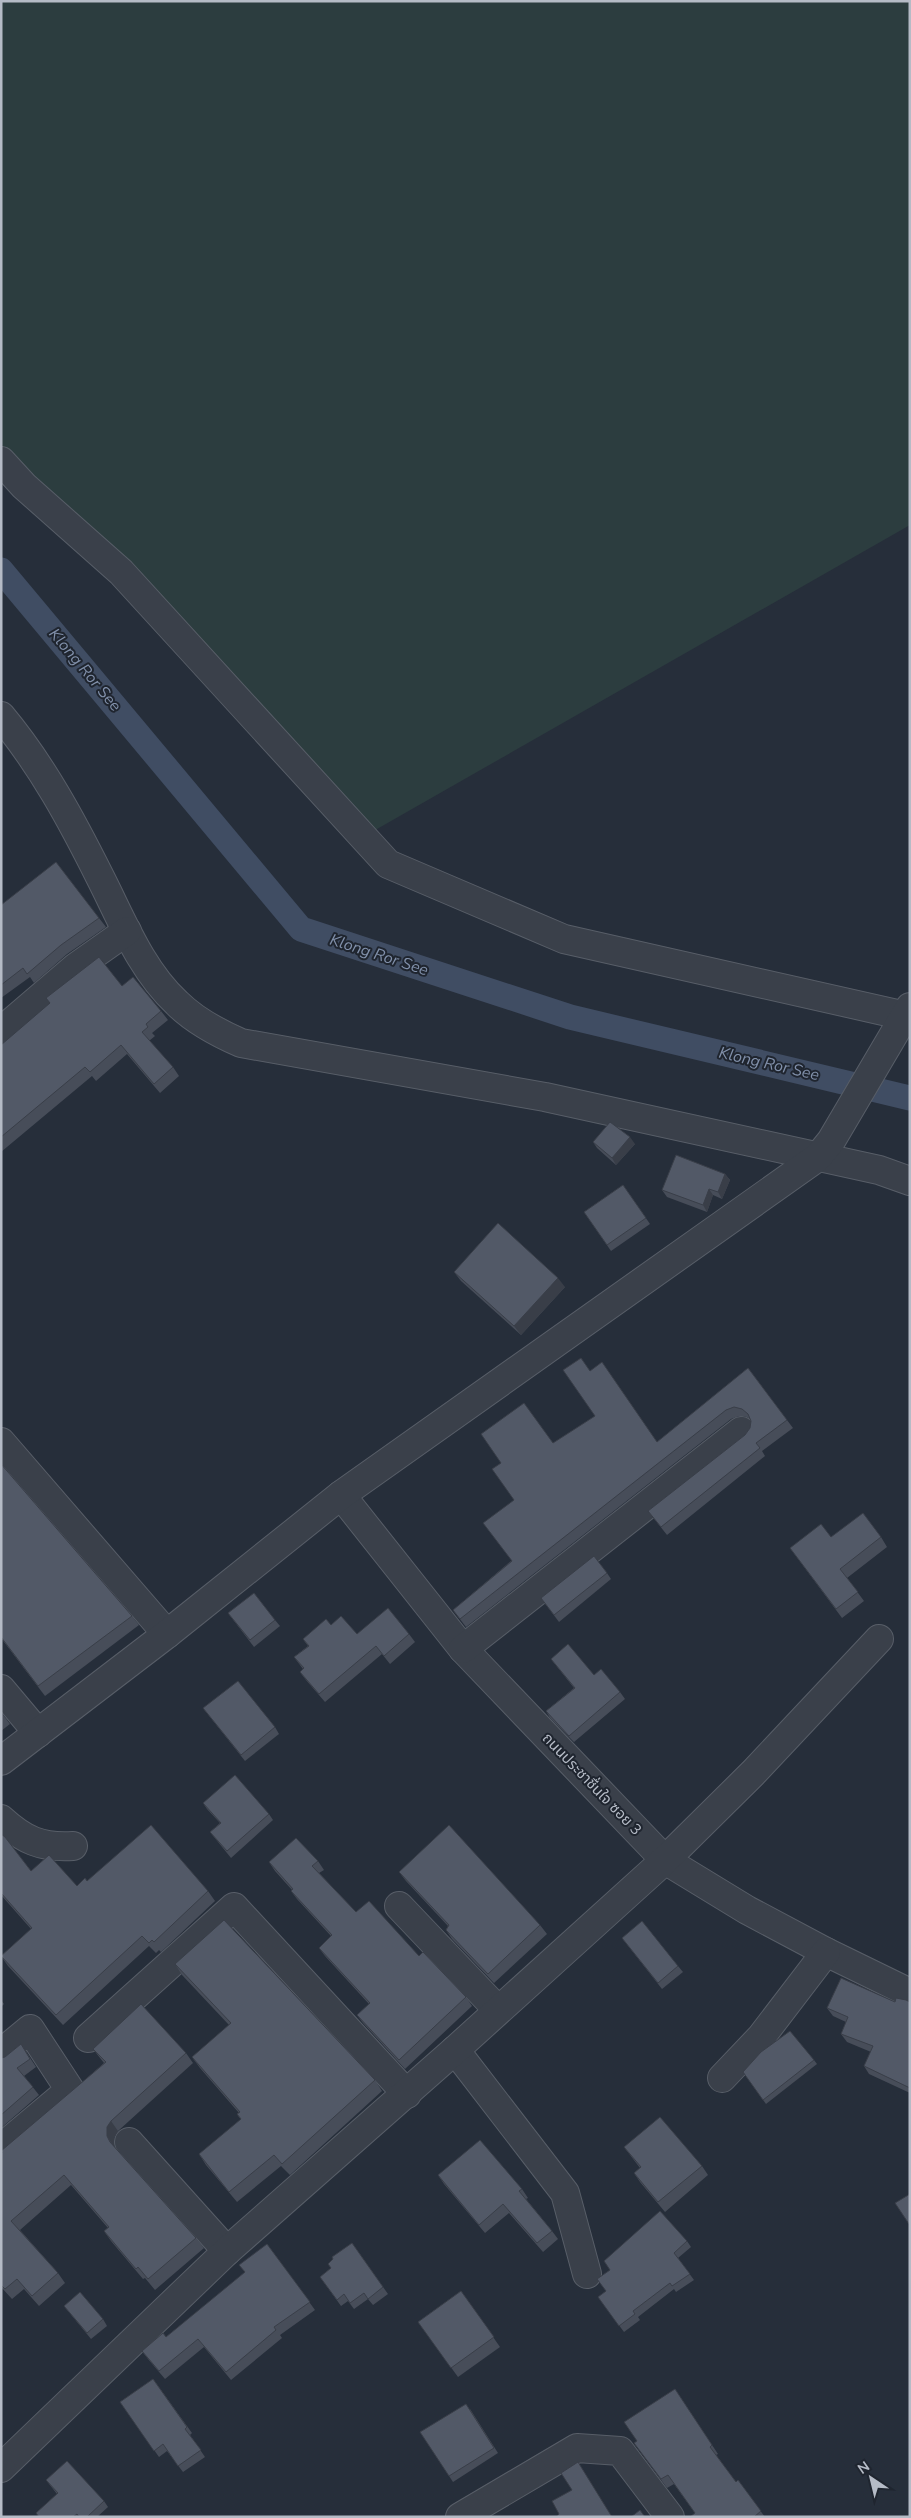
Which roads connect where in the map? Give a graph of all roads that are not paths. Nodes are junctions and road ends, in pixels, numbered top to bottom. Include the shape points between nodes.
1 (1, 461) edge
2 (1, 716) edge
3 (127, 931) junction
4 (904, 1018) edge
5 (1, 1031) edge
6 (824, 1149) junction
7 (910, 1181) edge
8 (741, 1431) dead end
9 (1, 1442) edge
10 (341, 1495) junction
11 (167, 1634) junction
12 (879, 1639) dead end
13 (463, 1649) junction
14 (1, 1688) edge
15 (38, 1733) junction
16 (1, 1761) edge
17 (1, 1819) edge
18 (73, 1846) dead end
19 (664, 1860) junction
20 (399, 1906) dead end
21 (826, 1952) junction
22 (910, 1993) edge
23 (498, 2010) junction
24 (88, 2038) dead end
25 (455, 2050) junction
26 (1, 2053) edge
27 (722, 2078) dead end
28 (406, 2094) junction
29 (129, 2142) dead end
30 (1, 2148) edge
31 (227, 2251) junction
32 (588, 2274) dead end
33 (1, 2468) edge
34 (467, 2515) edge
35 (670, 2517) edge

1 - 4 street via 24,486 121,572 388,864 564,939
2 - 3 street via 67,812
3 - 5 street via 76,967
3 - 6 street via 154,976 177,1004 213,1030 241,1043
4 - 6 street
6 - 7 street
6 - 10 street
8 - 13 street
9 - 11 street
10 - 11 street
10 - 13 street, ถนนประชาชื่นใจ ซอย 3
11 - 15 street
12 - 19 street via 753,1773
13 - 19 street, ถนนประชาชื่นใจ ซอย 3
14 - 15 street
15 - 16 street
17 - 18 street via 25,1839 59,1847
19 - 21 street, ถนนประชาชื่นใจ ซอย 3 via 708,1888
19 - 23 street
20 - 23 street
21 - 22 street, ถนนประชาชื่นใจ ซอย 3
21 - 27 street via 761,2037
23 - 25 street
24 - 28 street via 234,1908
25 - 28 street
25 - 32 street via 565,2193
26 - 30 street via 30,2029 70,2090
28 - 31 street
29 - 31 street
31 - 33 street
34 - 35 street via 577,2448 620,2451

